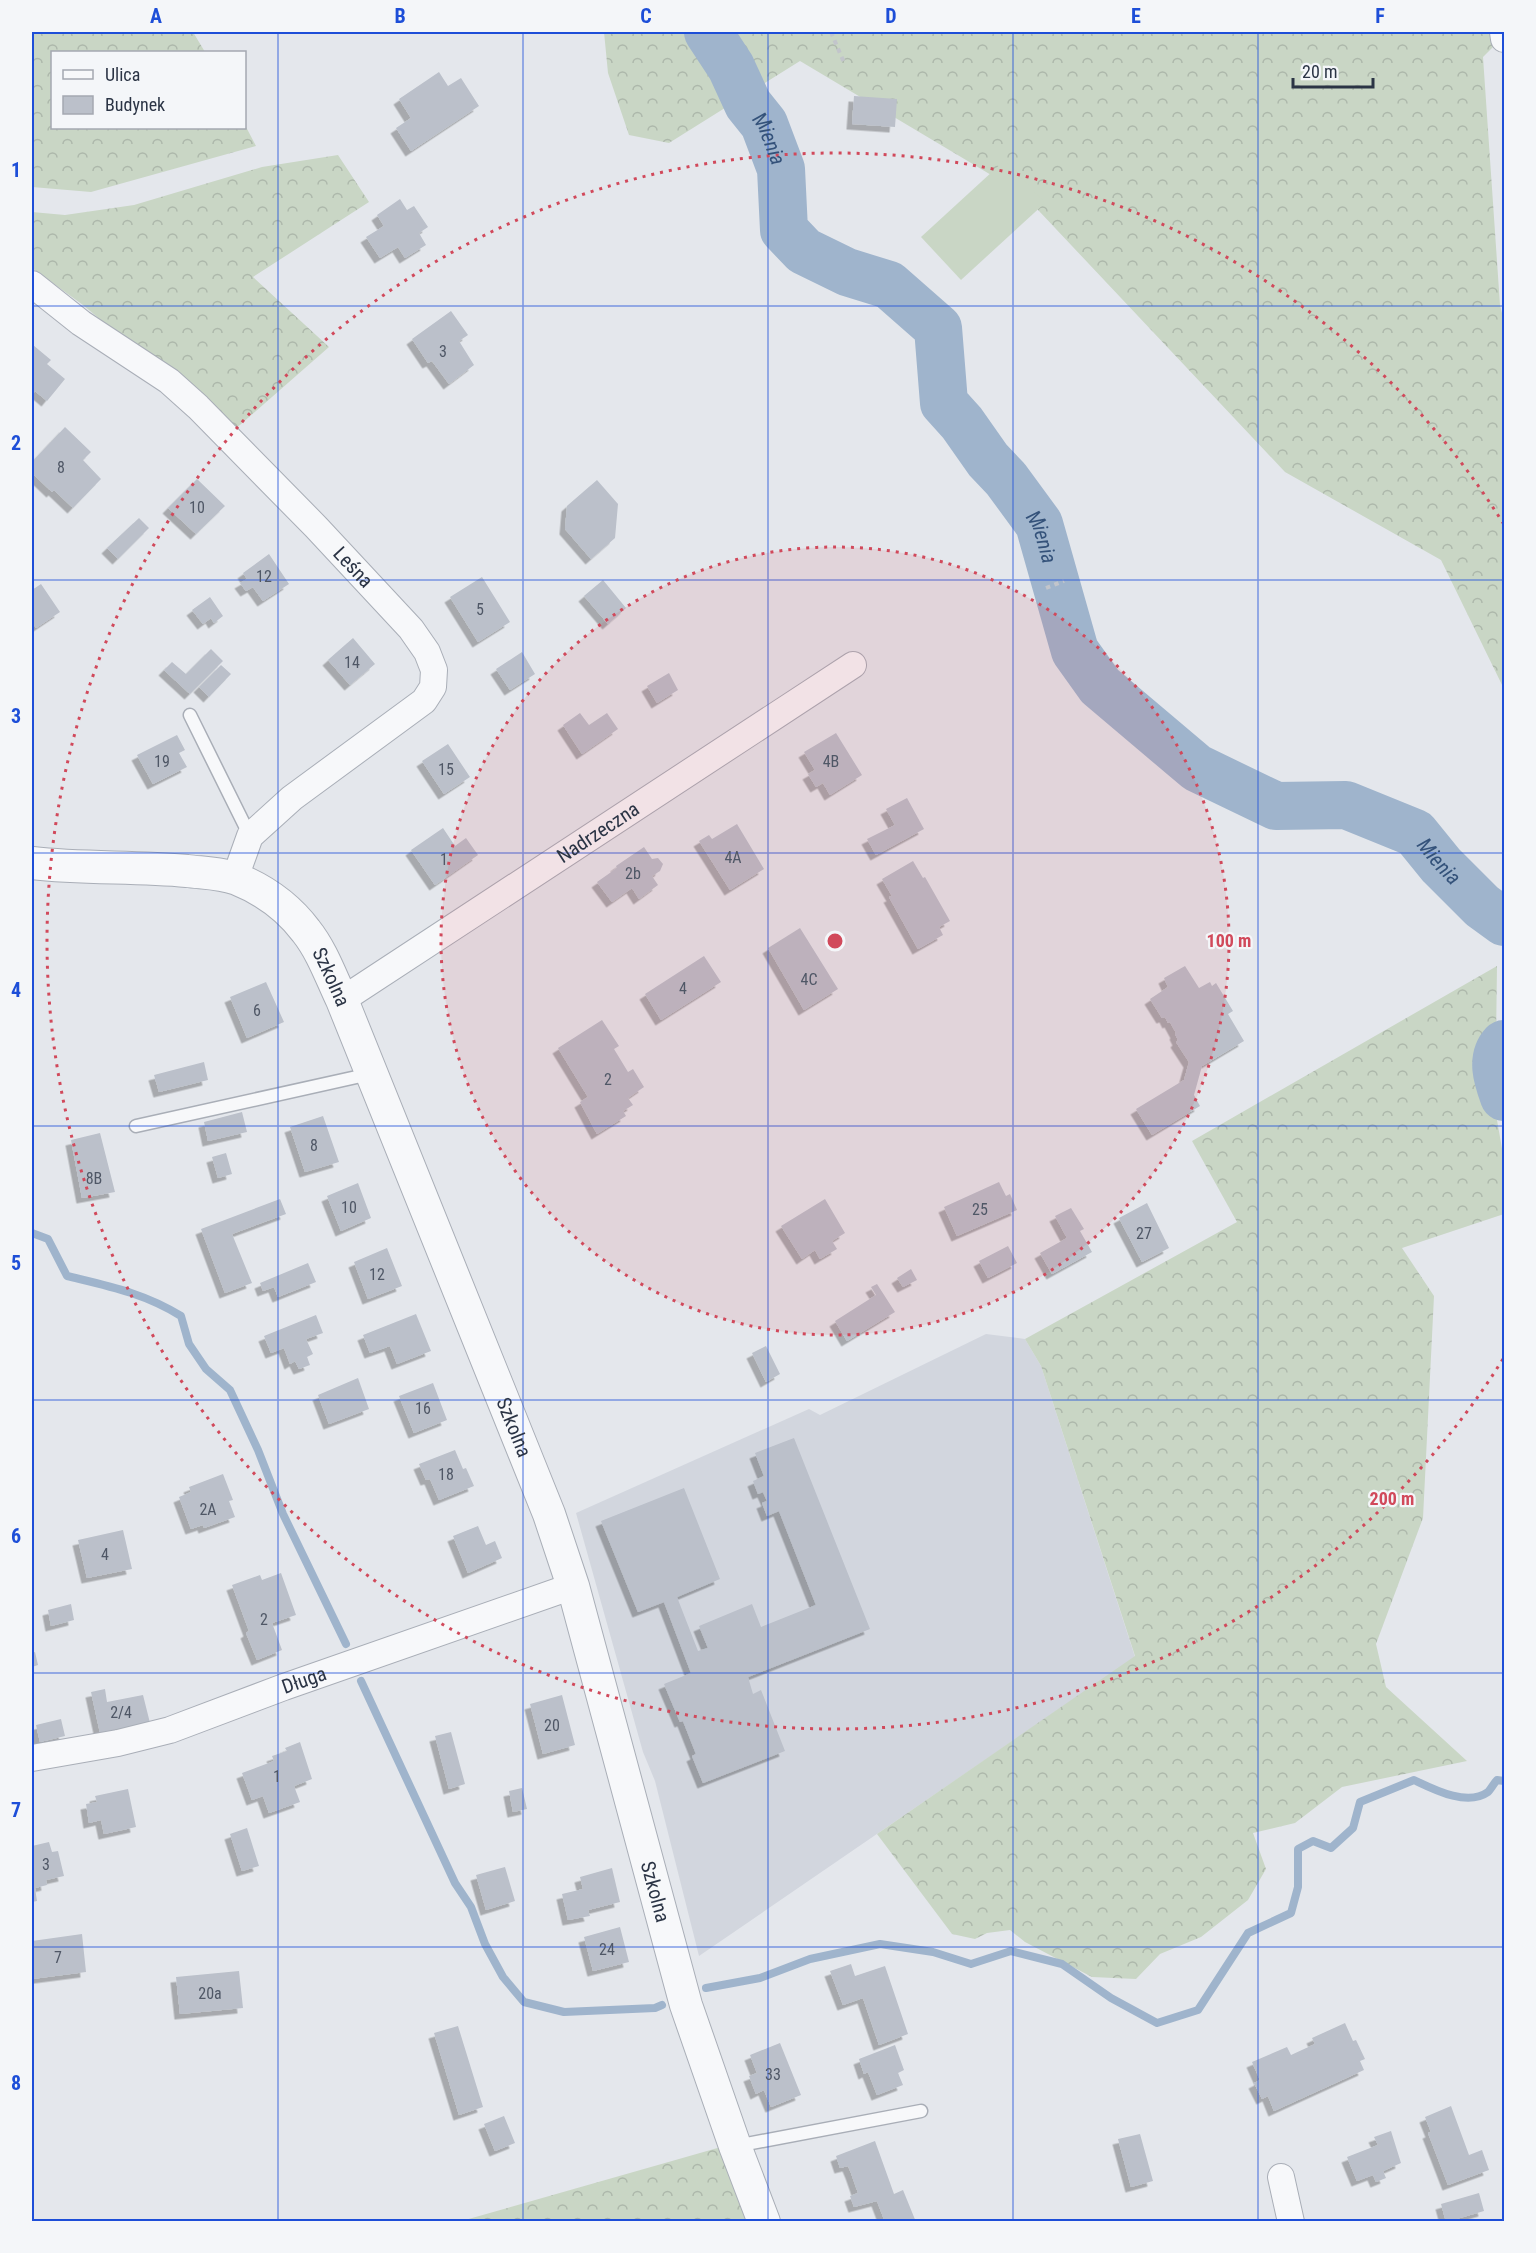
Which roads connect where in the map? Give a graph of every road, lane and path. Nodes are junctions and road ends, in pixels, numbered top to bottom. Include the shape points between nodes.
1 (831, 32) edge
2 (1503, 32) edge
3 (1504, 39) edge
4 (845, 65) dead end
5 (32, 284) edge
6 (1064, 580) dead end
7 (1046, 588) dead end
8 (853, 665) dead end
9 (190, 715) dead end
10 (249, 836) junction
11 (32, 863) edge
12 (235, 878) junction
13 (342, 999) junction
14 (371, 1074) junction
15 (136, 1126) dead end
16 (573, 1587) junction
17 (32, 1758) edge
18 (921, 2111) dead end
19 (735, 2146) junction
20 (1281, 2177) dead end
21 (764, 2222) edge
22 (1291, 2222) edge

1 - 4 path
2 - 3 street
5 - 10 street, Leśna via 169,381 198,407 411,628 427,652 434,670 433,687 424,701 292,798
6 - 7 path
8 - 13 street, Nadrzeczna
9 - 10 lane
10 - 12 street
11 - 12 street, Szkolna via 163,869
12 - 13 street, Szkolna via 270,896 296,919 316,946
13 - 14 street, Szkolna
14 - 15 lane
14 - 16 street, Szkolna via 549,1514
16 - 17 street, Długa via 170,1730
16 - 19 street, Szkolna via 686,2005
18 - 19 lane
19 - 21 street, Szkolna
20 - 22 street

